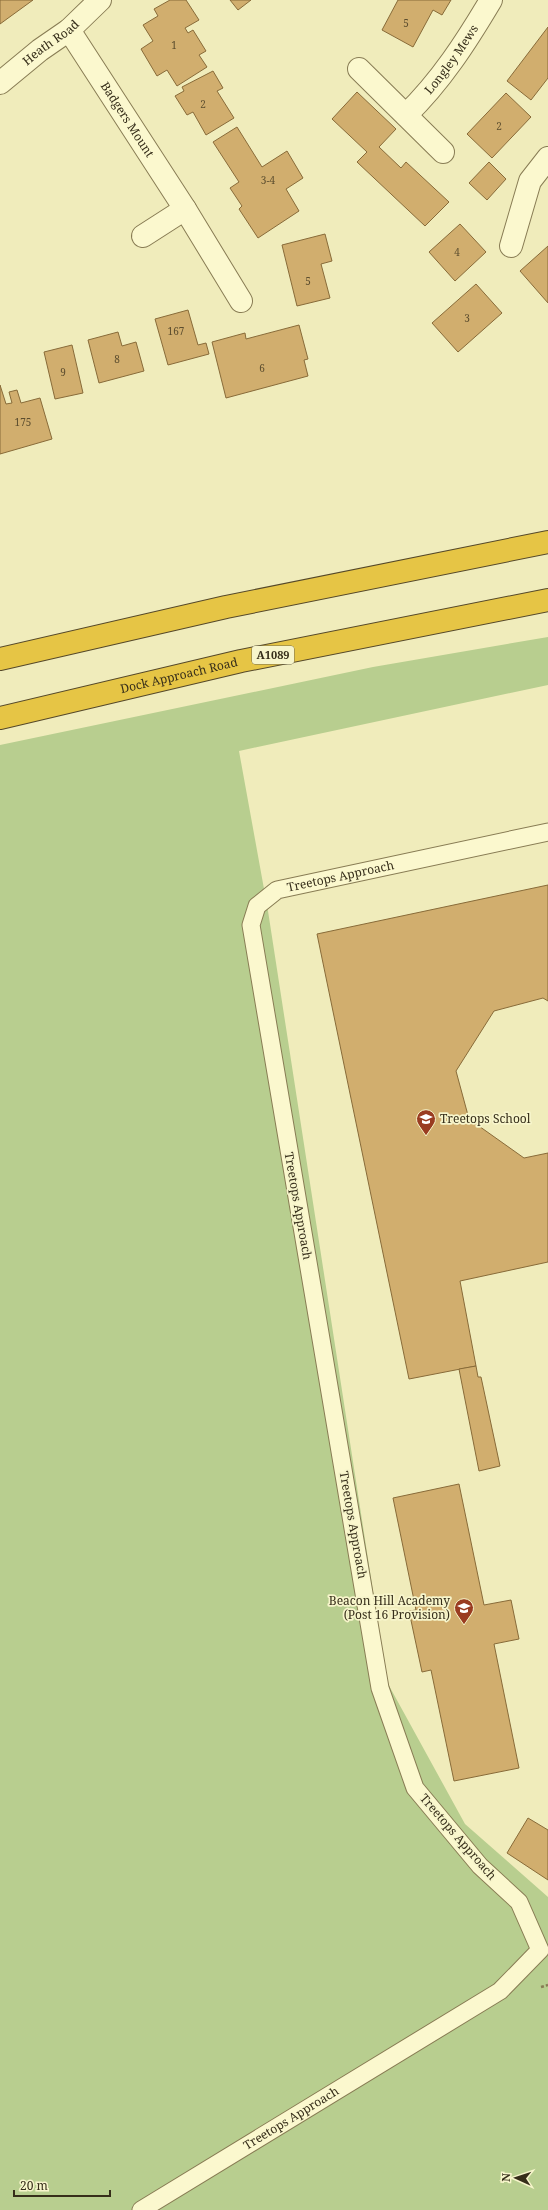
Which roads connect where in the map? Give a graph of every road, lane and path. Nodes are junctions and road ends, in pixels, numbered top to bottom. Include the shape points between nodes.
1 (100, 0) edge
2 (491, 0) edge
3 (68, 30) junction
4 (359, 69) dead end
5 (0, 83) edge
6 (406, 115) junction
7 (443, 152) dead end
8 (548, 158) edge
9 (186, 209) junction
10 (143, 236) dead end
11 (511, 246) dead end
12 (242, 301) dead end
13 (548, 542) edge
14 (548, 600) edge
15 (0, 659) edge
16 (0, 718) edge
17 (548, 832) edge
18 (141, 2210) edge

1 - 3 street, Heath Road
2 - 6 street, Longley Mews via 466,43 440,79
3 - 5 street, Heath Road
3 - 9 street, Badgers Mount
4 - 6 street
6 - 7 street
8 - 11 street via 530,181
9 - 10 street
9 - 12 street, Badgers Mount
13 - 15 highway via 226,607
14 - 16 highway, Dock Approach Road / A1089 via 241,661
17 - 18 lane, Treetops Approach via 277,890 257,906 251,925 380,1688 415,1788 480,1866 520,1902 540,1950 500,1991

